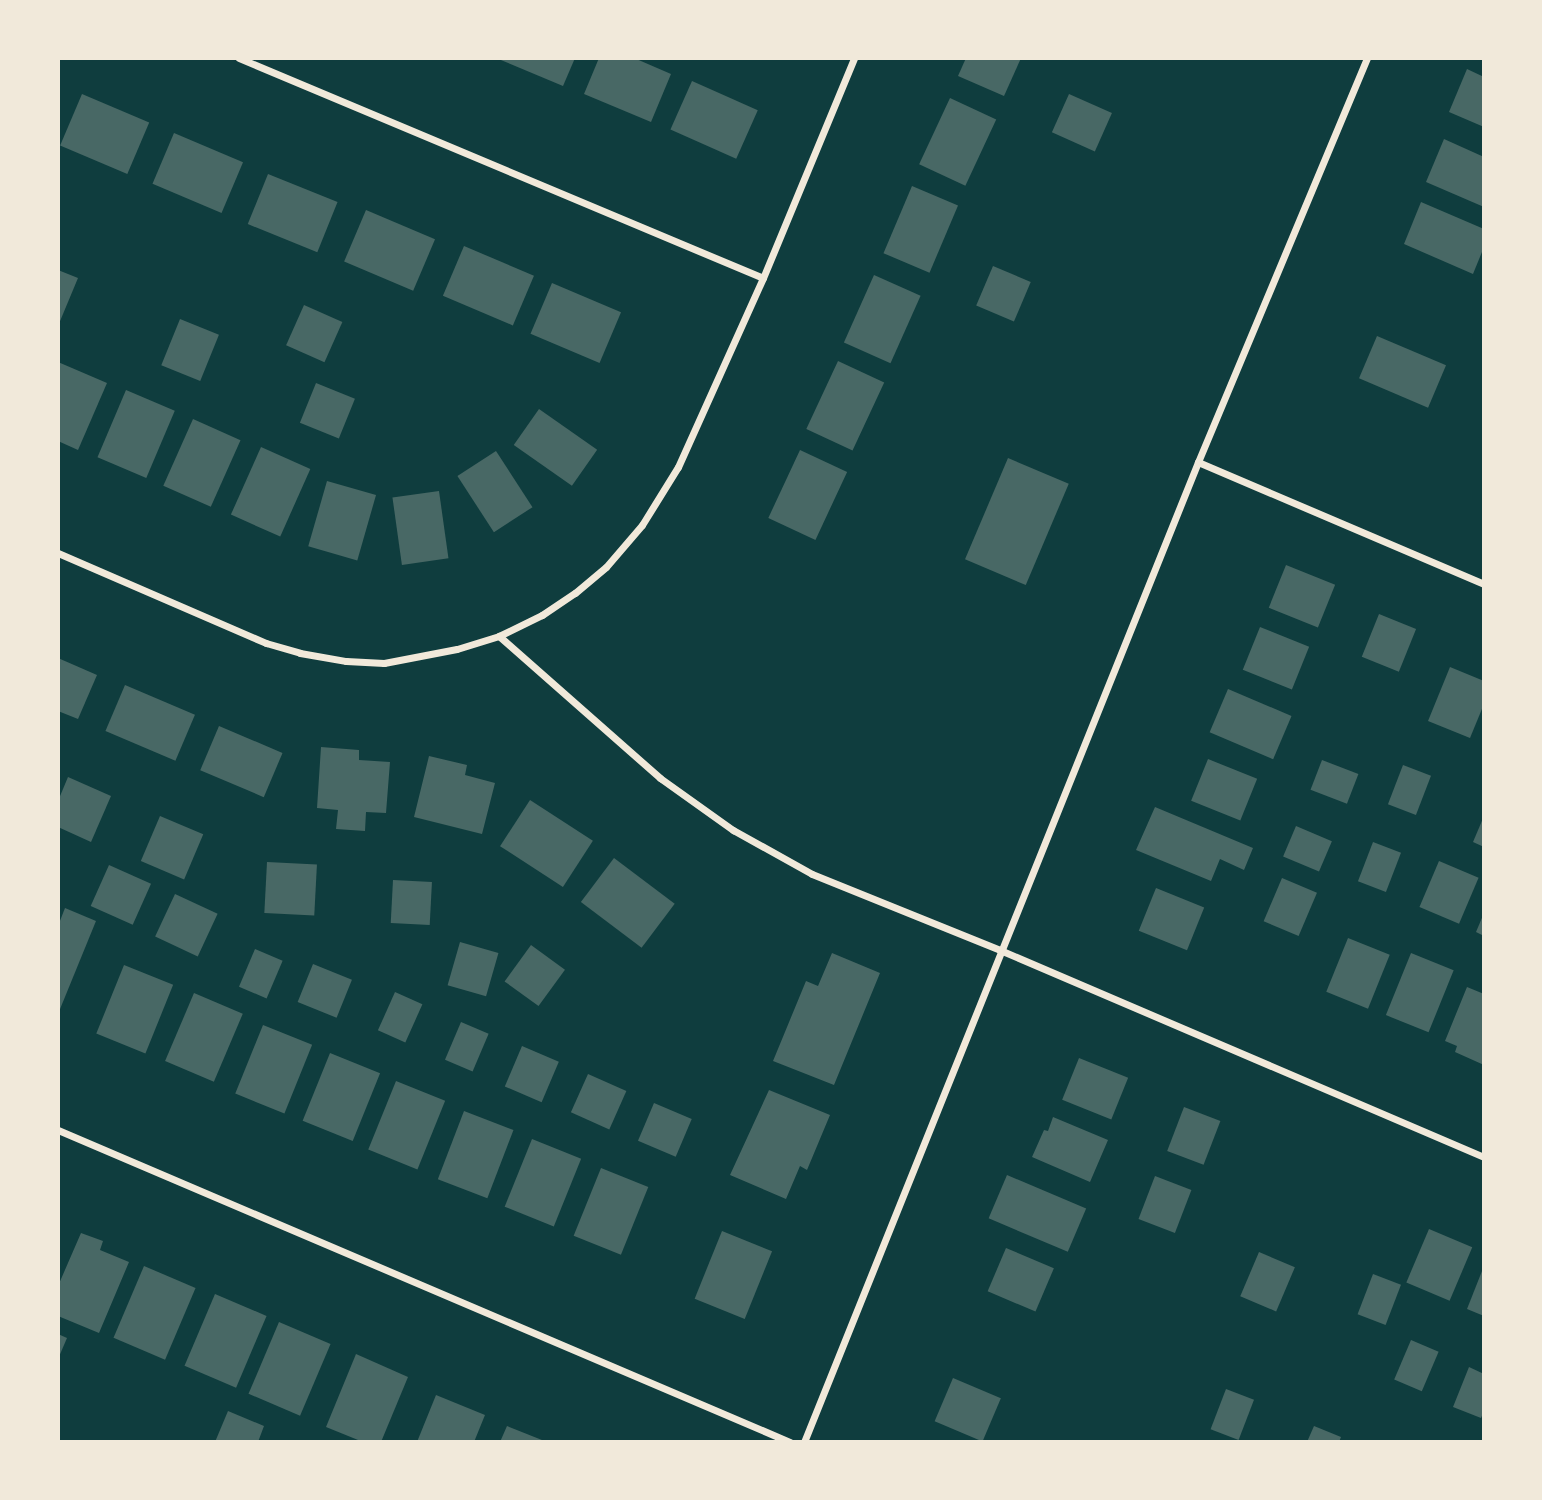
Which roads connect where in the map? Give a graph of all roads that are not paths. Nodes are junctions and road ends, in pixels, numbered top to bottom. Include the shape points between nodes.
1 (239, 58) edge
2 (855, 58) edge
3 (1367, 58) edge
4 (763, 278) junction
5 (1198, 462) junction
6 (58, 553) edge
7 (1484, 584) edge
8 (499, 636) junction
9 (1000, 950) junction
10 (58, 1130) edge
11 (1484, 1157) edge
12 (790, 1442) edge
13 (804, 1442) edge

1 - 4 street
2 - 4 street
3 - 5 street
4 - 8 street via 678,467 642,525 606,567 575,593
5 - 7 street
5 - 9 street
6 - 8 street via 266,643 300,653 384,663
8 - 9 street via 660,778 733,831 812,874
9 - 11 street
9 - 13 street
10 - 12 street

